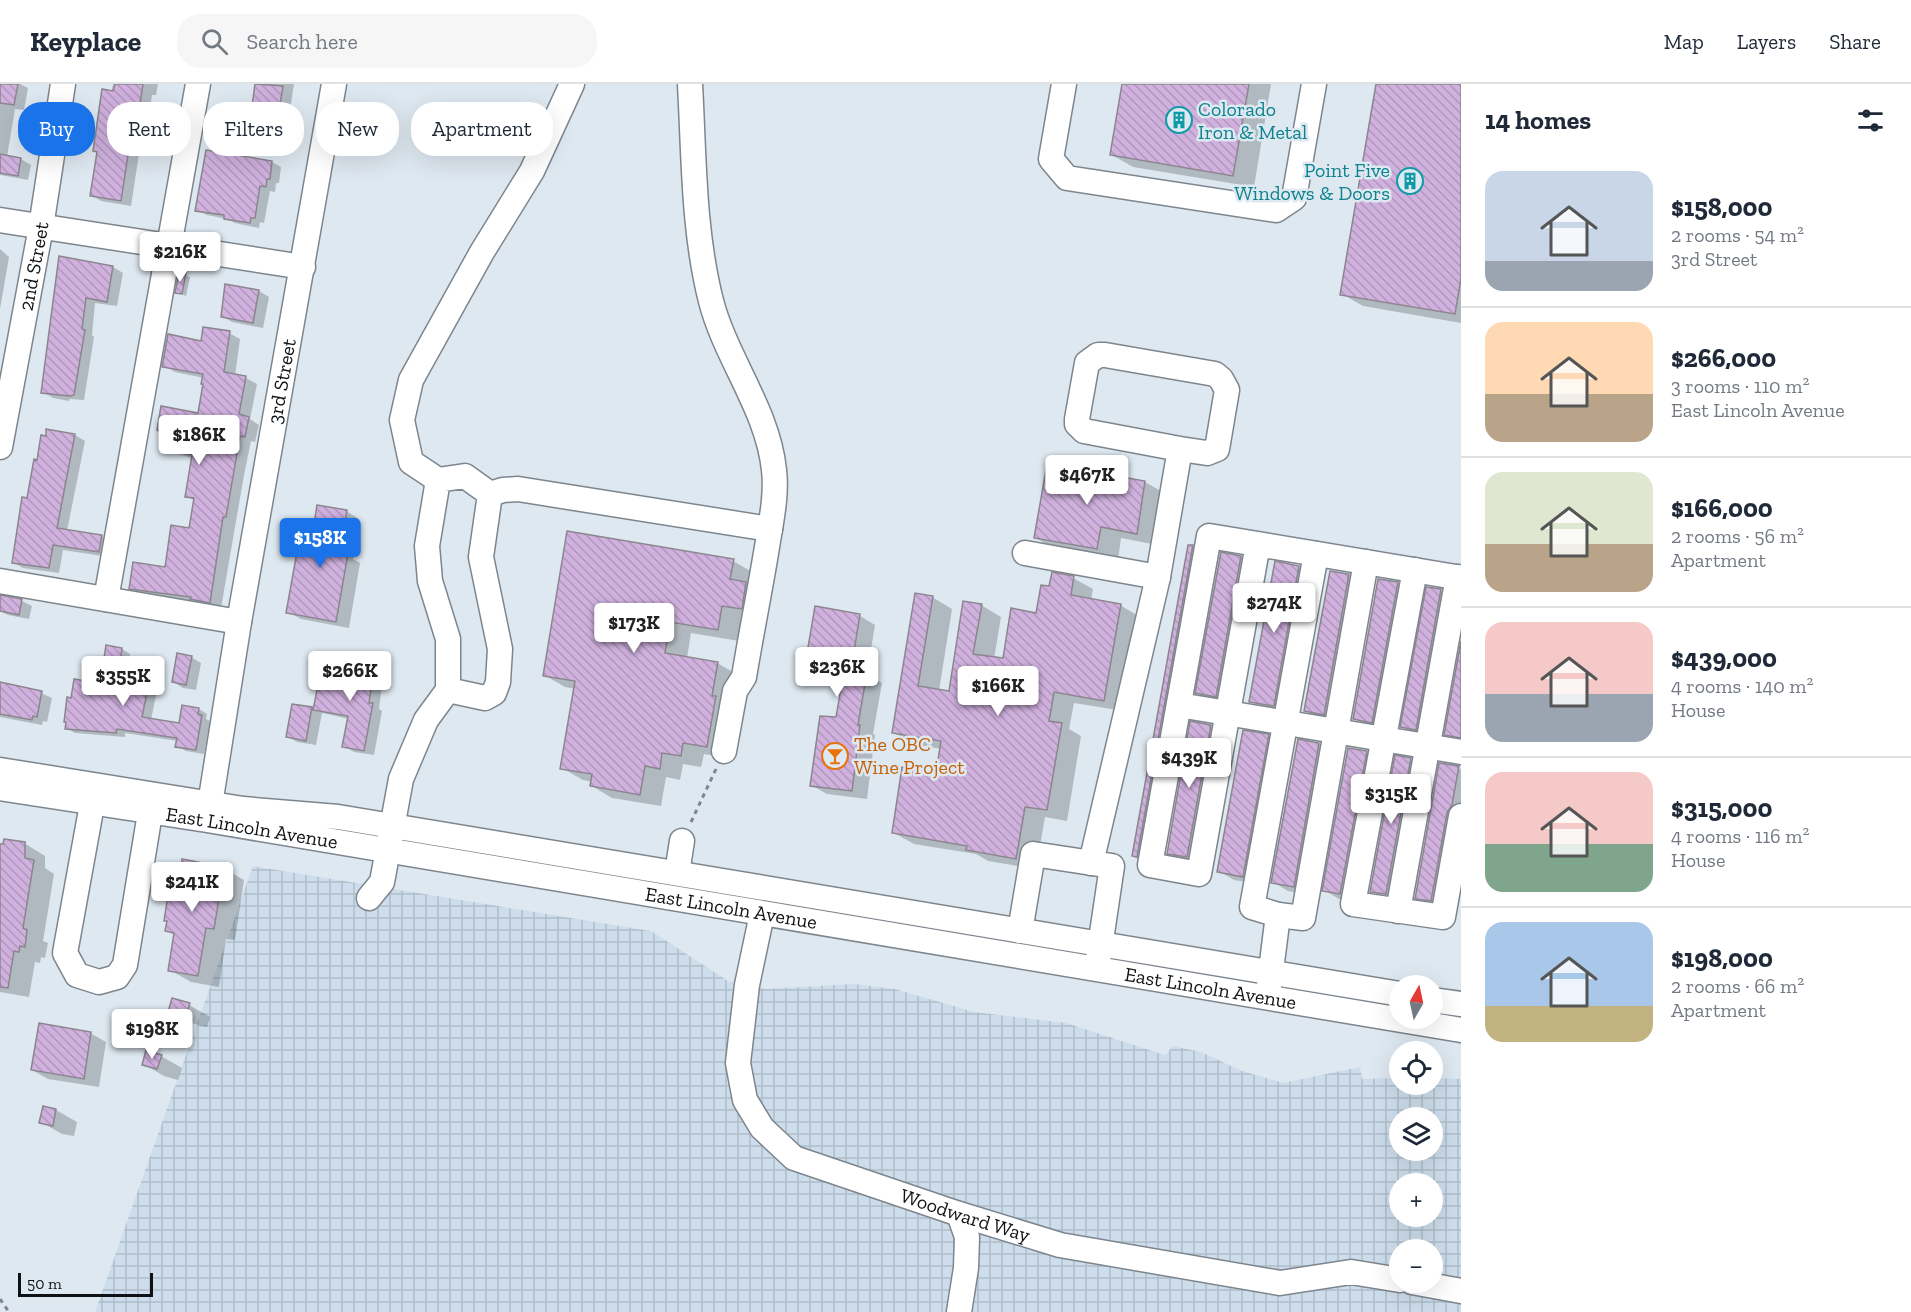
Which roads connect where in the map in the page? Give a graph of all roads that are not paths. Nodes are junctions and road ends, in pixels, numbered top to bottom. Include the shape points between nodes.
1 (63, 84) edge
2 (198, 84) edge
3 (334, 84) edge
4 (572, 84) edge
5 (690, 84) edge
6 (1064, 84) edge
7 (1314, 84) edge
8 (0, 220) edge
9 (41, 227) junction
10 (169, 248) junction
11 (303, 267) junction
12 (0, 447) edge
13 (1180, 449) junction
14 (438, 480) junction
15 (490, 494) junction
16 (770, 529) junction
17 (1258, 544) junction
18 (1025, 554) dead end
19 (1316, 554) junction
20 (1366, 562) junction
21 (1415, 570) junction
22 (1158, 577) junction
23 (1459, 578) edge
24 (0, 581) edge
25 (106, 599) junction
26 (239, 622) junction
27 (448, 690) junction
28 (1179, 705) junction
29 (1228, 713) junction
30 (1285, 723) junction
31 (1336, 731) junction
32 (1384, 739) junction
33 (1427, 746) junction
34 (724, 751) road end
35 (1461, 752) edge
36 (0, 770) edge
37 (0, 788) edge
38 (94, 794) junction
39 (152, 803) junction
40 (209, 812) junction
41 (1461, 816) edge
42 (391, 826) junction
43 (682, 841) road end
44 (387, 850) junction
45 (1091, 863) junction
46 (677, 873) junction
47 (369, 898) dead end
48 (1398, 911) junction
49 (762, 914) junction
50 (1278, 915) junction
51 (1020, 931) junction
52 (1098, 957) junction
53 (1270, 972) junction
54 (1389, 992) edge
55 (1267, 997) junction
56 (1443, 1002) edge
57 (1461, 1004) edge
58 (1461, 1030) edge
59 (959, 1214) junction
60 (1389, 1278) edge
61 (1443, 1288) edge
62 (1461, 1291) edge
63 (958, 1312) edge

1 - 9 street, 2nd Street
2 - 10 street
3 - 11 street, 3rd Street
4 - 14 street via 532,171 411,380 402,420 411,462
5 - 16 street via 698,237 729,353 766,435 774,471
6 - 7 street via 1051,159 1067,178 1276,210 1294,198
8 - 9 street
9 - 10 street
9 - 12 street, 2nd Street
10 - 11 street
10 - 25 street
11 - 26 street, 3rd Street
13 - 13 street via 1080,428 1077,419 1092,358 1105,355 1215,374 1221,379 1227,390 1216,449 1207,453
13 - 22 street
14 - 15 street via 465,476
14 - 27 street via 427,546 430,581 448,639
15 - 16 street via 518,489
15 - 27 street via 481,557 500,649 498,682 494,693 485,698
16 - 34 street via 744,677 735,691
17 - 19 street
17 - 28 street via 1209,536
17 - 29 street
18 - 22 street
19 - 20 street
19 - 30 street
20 - 21 street
20 - 31 street
21 - 23 street
21 - 32 street
22 - 45 street
23 - 33 street
24 - 25 street
25 - 26 street
26 - 40 street, 3rd Street
27 - 42 street via 426,720 405,769
28 - 29 street
28 - 29 street via 1150,865 1199,874
29 - 30 street
30 - 31 street
30 - 50 street via 1252,908
31 - 32 street
31 - 50 street via 1303,918
32 - 33 street
32 - 48 street via 1353,904
33 - 35 street
33 - 48 street
36 - 38 street, East Lincoln Avenue
37 - 38 street, East Lincoln Avenue
38 - 39 street, East Lincoln Avenue
38 - 39 street via 65,953 77,975 99,982 117,977 125,965
39 - 40 street, East Lincoln Avenue
40 - 42 street, East Lincoln Avenue via 338,817
40 - 44 street, East Lincoln Avenue
41 - 48 street via 1443,917
42 - 44 street
42 - 46 street, East Lincoln Avenue
43 - 46 street
44 - 47 street via 382,882
44 - 49 street, East Lincoln Avenue
45 - 51 street via 1033,854
45 - 52 street via 1112,867
46 - 51 street, East Lincoln Avenue
49 - 52 street, East Lincoln Avenue
49 - 59 street, Woodward Way via 747,985 738,1063 745,1100 762,1128 794,1158
50 - 53 street
51 - 52 street, East Lincoln Avenue
52 - 53 street, East Lincoln Avenue
52 - 55 street, East Lincoln Avenue
53 - 54 street, East Lincoln Avenue
53 - 55 street
55 - 58 street, East Lincoln Avenue
56 - 57 street
59 - 60 street, Woodward Way via 1060,1245 1280,1282 1351,1272
59 - 63 street via 967,1248
61 - 62 street

